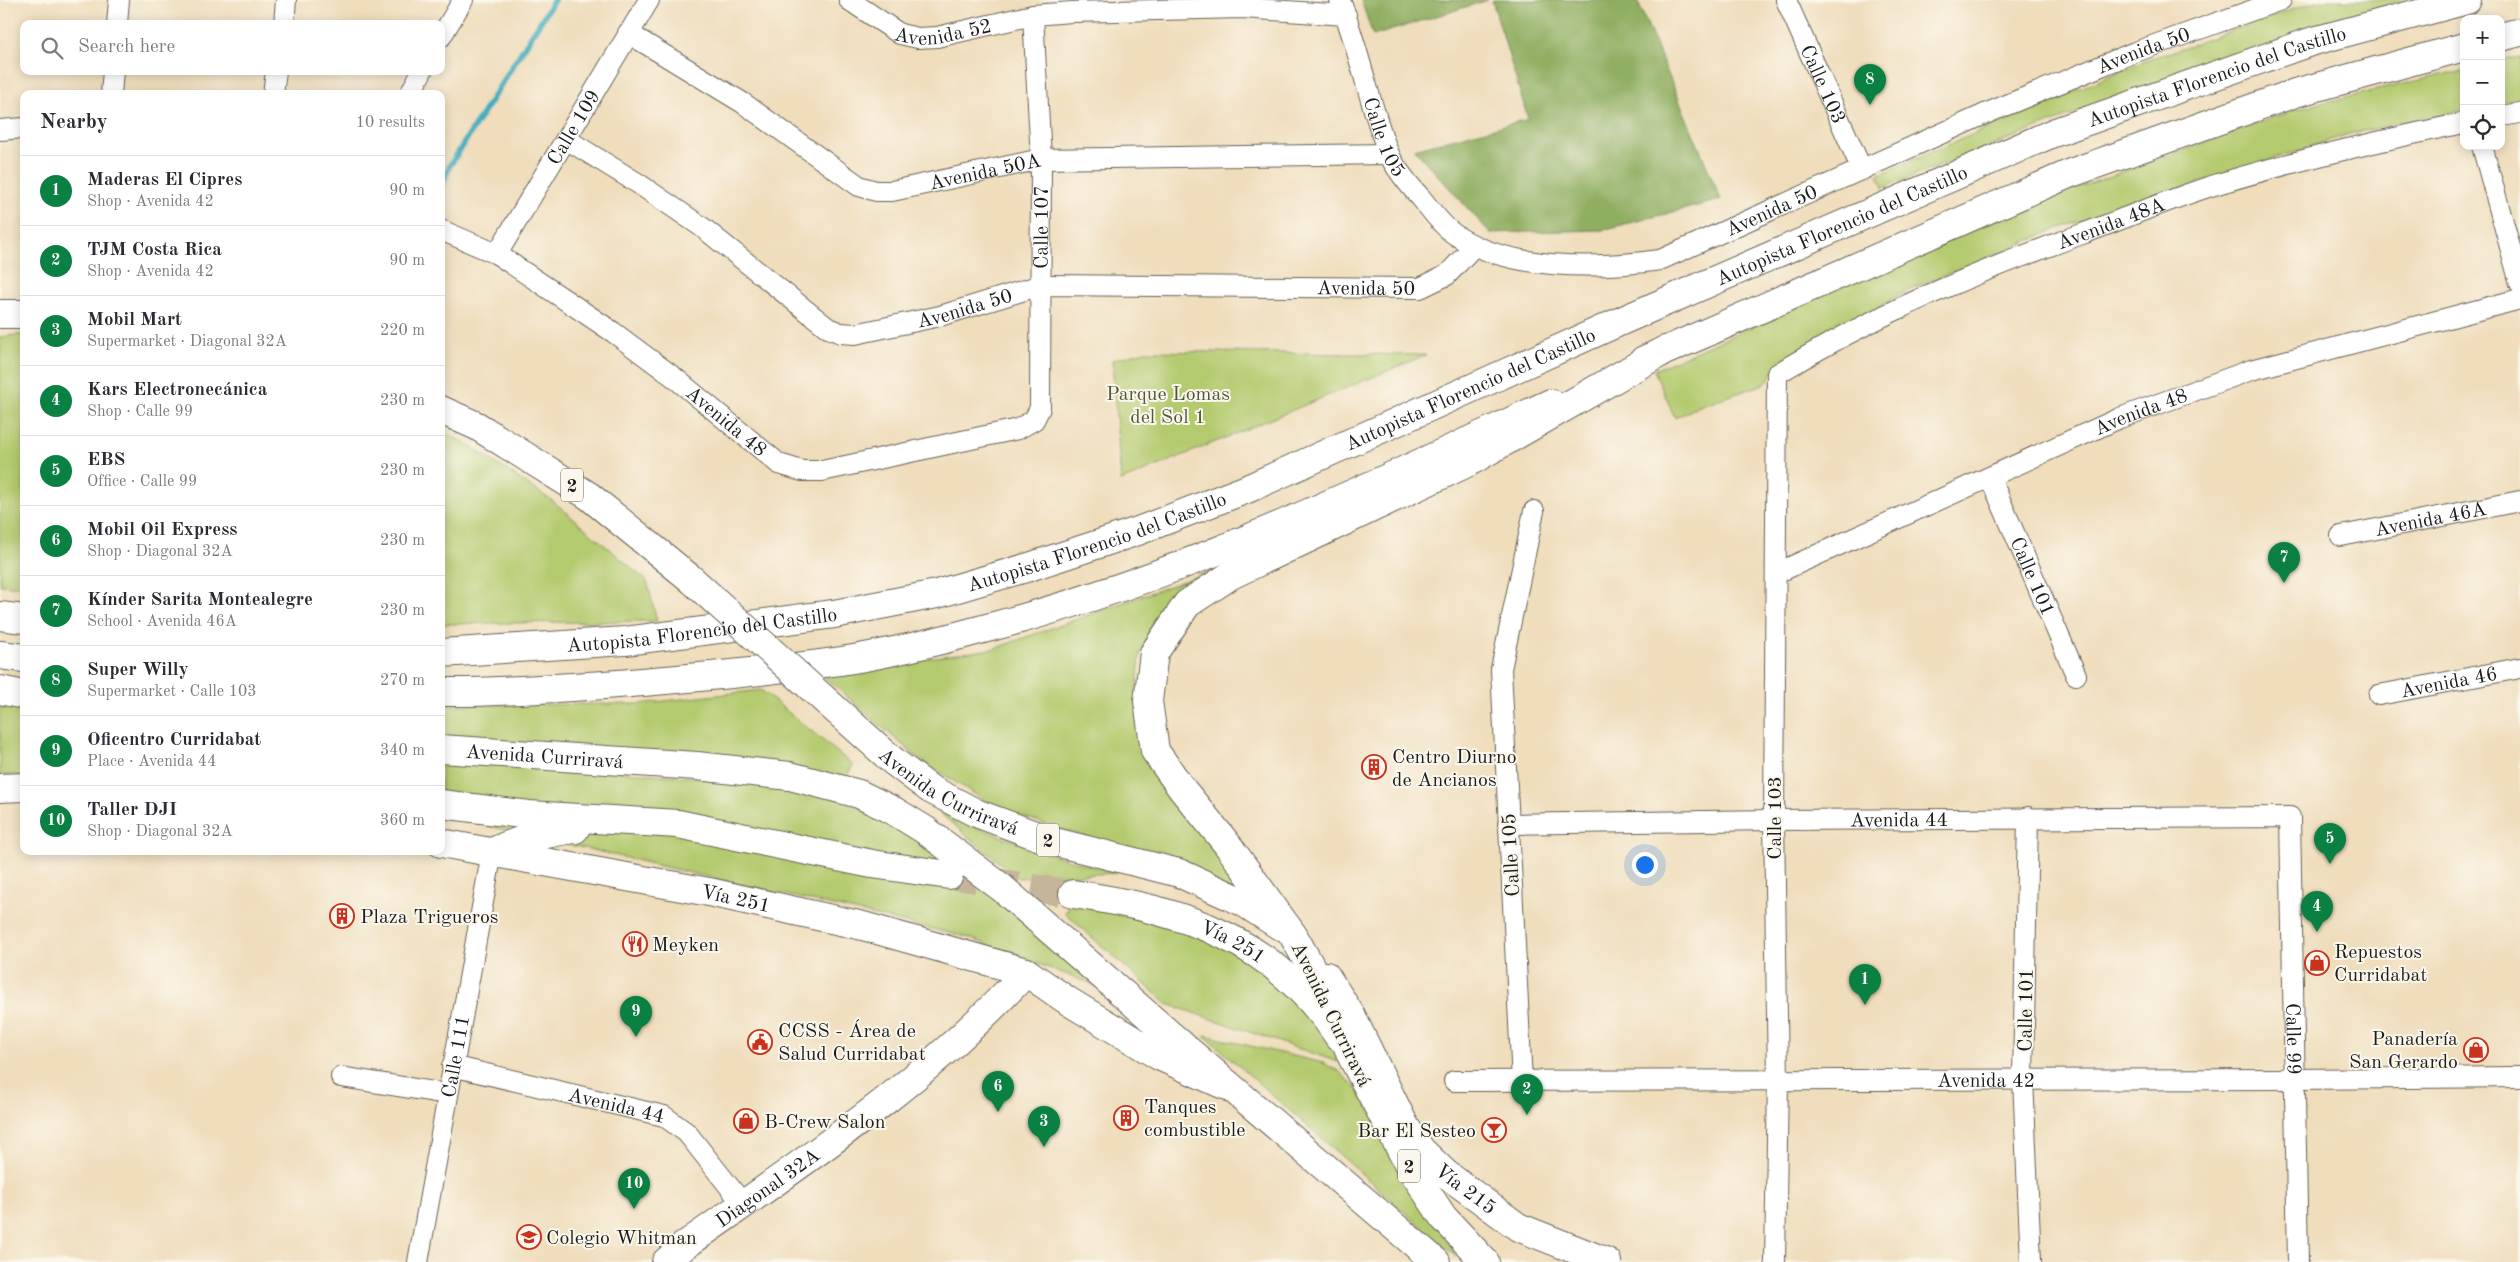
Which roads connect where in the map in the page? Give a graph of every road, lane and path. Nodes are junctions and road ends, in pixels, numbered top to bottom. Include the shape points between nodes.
1 (119, 0) edge
2 (286, 0) edge
3 (462, 0) edge
4 (649, 0) edge
5 (849, 0) edge
6 (1786, 0) edge
7 (2282, 0) edge
8 (2467, 0) edge
9 (1343, 7) edge
10 (2396, 10) edge
11 (1033, 15) junction
12 (117, 20) edge
13 (284, 20) edge
14 (445, 30) edge
15 (2520, 32) edge
16 (628, 34) junction
17 (2505, 36) edge
18 (2460, 48) edge
19 (113, 75) edge
20 (275, 75) edge
21 (420, 75) edge
22 (111, 90) edge
23 (274, 90) edge
24 (412, 90) edge
25 (2520, 113) edge
26 (2505, 115) edge
27 (2460, 124) edge
28 (20, 128) edge
29 (0, 130) edge
30 (566, 139) junction
31 (2483, 150) edge
32 (1389, 154) junction
33 (1041, 159) junction
34 (1862, 170) junction
35 (445, 232) edge
36 (1474, 246) junction
37 (497, 254) junction
38 (2520, 283) edge
39 (1041, 285) junction
40 (2520, 299) edge
41 (0, 314) edge
42 (20, 314) edge
43 (1665, 350) junction
44 (1777, 374) joint
45 (1040, 408) joint
46 (445, 412) edge
47 (1990, 477) junction
48 (2520, 502) edge
49 (1534, 511) dead end
50 (2341, 536) dead end
51 (1777, 573) junction
52 (0, 616) edge
53 (20, 618) edge
54 (445, 653) edge
55 (0, 656) edge
56 (20, 658) edge
57 (2520, 668) edge
58 (2076, 675) dead end
59 (0, 690) edge
60 (445, 692) edge
61 (20, 694) edge
62 (2379, 695) dead end
63 (445, 749) edge
64 (20, 787) edge
65 (0, 788) edge
66 (445, 804) edge
67 (445, 816) edge
68 (2290, 816) joint
69 (2028, 817) junction
70 (1774, 820) junction
71 (634, 821) junction
72 (1508, 824) junction
73 (445, 844) edge
74 (492, 852) junction
75 (949, 874) tunnel mouth
76 (1073, 894) tunnel mouth
77 (1293, 935) junction
78 (1026, 972) junction
79 (1352, 1057) junction
80 (452, 1066) junction
81 (2520, 1076) edge
82 (341, 1077) dead end
83 (2024, 1079) junction
84 (2294, 1079) junction
85 (1778, 1080) junction
86 (1454, 1081) dead end
87 (1522, 1082) junction
88 (1232, 1088) junction
89 (447, 1094) junction
90 (744, 1204) junction
91 (418, 1262) edge
92 (666, 1262) edge
93 (1436, 1262) edge
94 (1485, 1262) edge
95 (1607, 1262) edge
96 (1775, 1262) edge
97 (2031, 1262) edge
98 (2298, 1262) edge

1 - 12 street
2 - 13 street
3 - 14 street
4 - 16 street, Calle 109
5 - 11 street, Avenida 52 via 900,34 918,38 938,37
6 - 34 street, Calle 103
7 - 34 street, Avenida 50 via 2135,52 1985,114
8 - 10 main road, Autopista Florencio del Castillo
9 - 11 street, Avenida 52
9 - 32 street, Calle 105
10 - 54 main road, Autopista Florencio del Castillo via 2053,133 1247,489 1048,561 937,594 834,614 625,641
11 - 33 street, Calle 107
15 - 17 main road
16 - 30 street, Calle 109
16 - 33 street, Avenida 50A via 743,103 859,186 892,191
18 - 43 main road, Autopista Florencio del Castillo via 2295,93 2071,173
19 - 22 street
20 - 23 street
21 - 24 street
25 - 26 street
27 - 44 street, Avenida 48A via 2352,147 2201,190 2045,247 1920,297 1821,347
28 - 29 street
30 - 37 street, Calle 109
30 - 39 street, Avenida 50 via 702,227 828,328 841,333 855,334 940,316
31 - 38 street
32 - 33 street, Avenida 50A
32 - 36 street, Calle 105 via 1437,218
33 - 39 street, Calle 107
34 - 36 street, Avenida 50 via 1660,260 1627,265 1530,262
35 - 37 street, Avenida 48
36 - 39 street, Avenida 50 via 1447,275 1420,288
37 - 45 street, Avenida 48 via 675,378 779,464 802,471 822,472 1018,430 1034,420
39 - 45 street, Calle 107
40 - 47 street, Avenida 48 via 2251,370 2120,418
41 - 42 main road
43 - 60 main road, Autopista Florencio del Castillo via 1367,488 1242,541 1109,591 985,629 826,662 670,680 482,693
43 - 77 main road via 1469,462 1231,575 1187,604 1168,629 1154,652 1148,701 1155,751
44 - 51 street, Calle 103
46 - 77 main road, Avenida Curriravá / 2, bridge via 477,426 589,496 691,579 893,761 922,783 976,813 1051,841 1180,873 1243,902
47 - 51 street, Avenida 48
47 - 58 street, Calle 101
48 - 50 street, Avenida 46A
49 - 72 street, Calle 105 via 1501,668
51 - 70 street, Calle 103
52 - 53 main road
55 - 56 main road
57 - 62 street, Avenida 46
59 - 61 main road
63 - 88 main road, Avenida Curriravá via 697,766 790,776 859,794 925,830 1002,888
64 - 65 main road
66 - 71 main road via 529,815
67 - 74 main road via 462,822
68 - 69 street, Avenida 44
68 - 84 street, Calle 99
69 - 70 street, Avenida 44
69 - 83 street, Calle 101
70 - 72 street, Avenida 44
70 - 85 street, Calle 103
71 - 74 main road via 543,833
71 - 75 main road via 678,824 872,864
72 - 87 street, Calle 105
73 - 74 main road, Vía 251
74 - 78 main road, Vía 251 via 709,892 863,926
74 - 80 street, Calle 111
76 - 79 main road, Vía 251 via 1174,914 1226,935 1255,951 1310,999
77 - 79 main road, Avenida Curriravá / 2 via 1326,994
77 - 95 main road, Vía 215 via 1322,970 1352,1017 1405,1126 1421,1150 1446,1174 1518,1227
78 - 88 main road, Vía 251 via 1159,1056
78 - 90 main road, Diagonal 32A via 1002,999 933,1061 853,1127
79 - 94 main road, Avenida Curriravá / 2 via 1410,1167 1443,1217
80 - 89 street, Calle 111
80 - 90 street, Avenida 44 via 664,1116 687,1133
81 - 84 street, Avenida 42
82 - 89 street
83 - 84 street, Avenida 42
83 - 85 street, Avenida 42
83 - 97 street, Calle 101
84 - 98 street, Calle 99
85 - 87 street, Avenida 42
85 - 96 street, Calle 103
86 - 87 street, Avenida 42
88 - 93 main road, Avenida Curriravá
89 - 91 street, Calle 111
90 - 92 main road, Diagonal 32A

